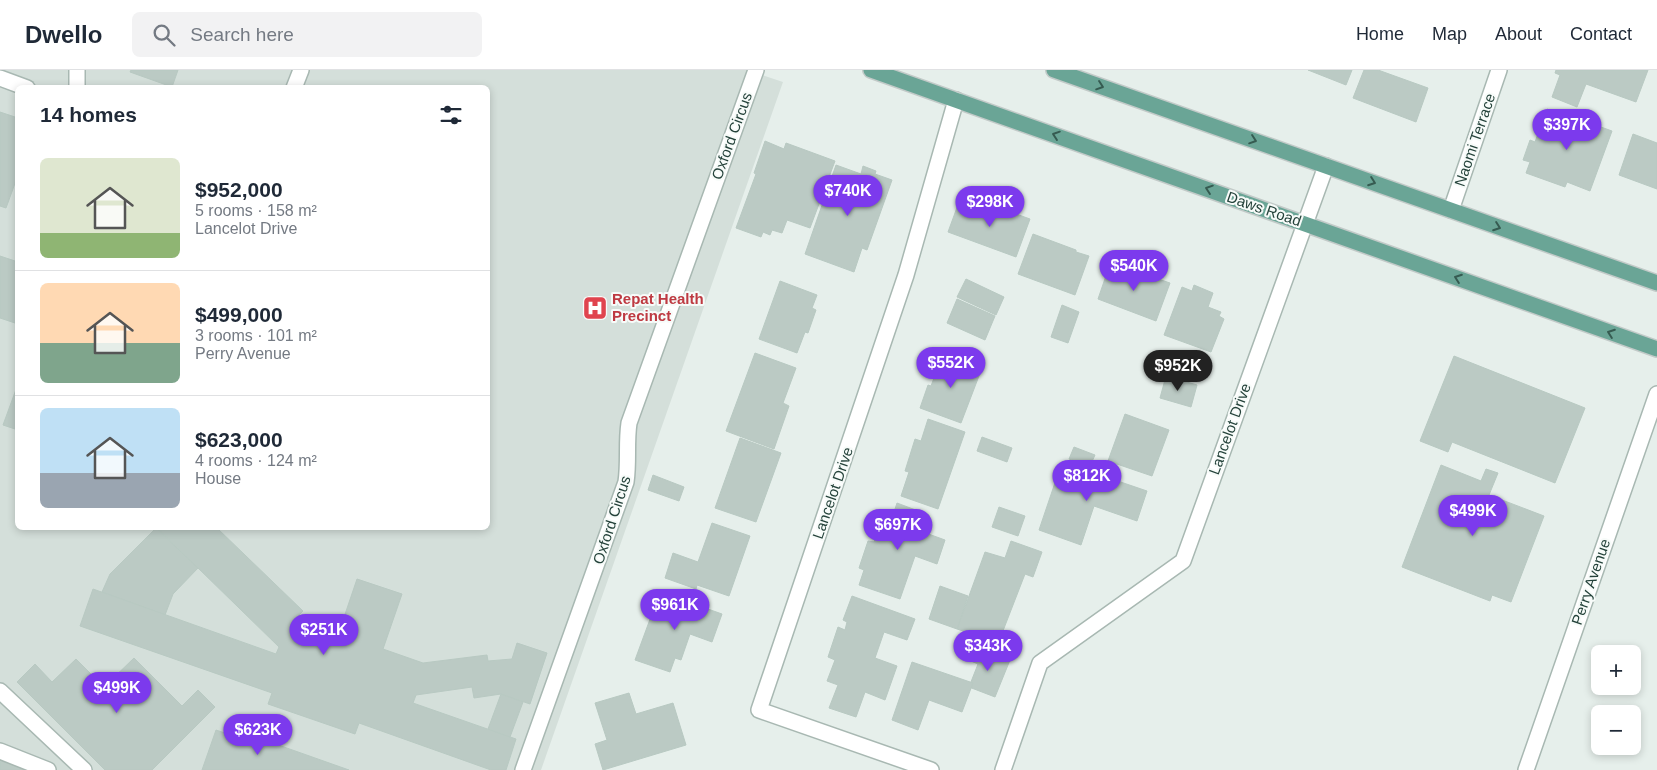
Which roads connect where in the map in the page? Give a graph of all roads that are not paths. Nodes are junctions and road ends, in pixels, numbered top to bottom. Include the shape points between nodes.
1 (77, 70) edge
2 (301, 70) edge
3 (756, 70) edge
4 (871, 70) edge
5 (1054, 70) edge
6 (1499, 70) edge
7 (0, 78) edge
8 (19, 85) edge
9 (77, 85) edge
10 (295, 85) edge
11 (956, 100) junction
12 (1326, 166) junction
13 (1451, 210) junction
14 (1305, 223) junction
15 (1657, 284) edge
16 (1657, 349) edge
17 (1657, 394) edge
18 (0, 691) edge
19 (0, 751) edge
20 (48, 770) edge
21 (84, 770) edge
22 (523, 770) edge
23 (931, 770) edge
24 (1003, 770) edge
25 (1526, 770) edge

1 - 9 street
2 - 10 street
3 - 22 street, Oxford Circus via 629,423 626,482
4 - 11 main road, Daws Road
5 -> 12 main road
6 - 13 street, Naomi Terrace
7 - 8 street
14 -> 11 main road, Daws Road
11 - 23 street, Lancelot Drive via 906,275 759,710
12 -> 13 main road
12 - 14 street, Lancelot Drive
13 -> 15 main road
16 -> 14 main road, Daws Road
14 - 24 street, Lancelot Drive via 1183,561 1040,663
17 - 25 street, Perry Avenue
18 - 21 street
19 - 20 street

